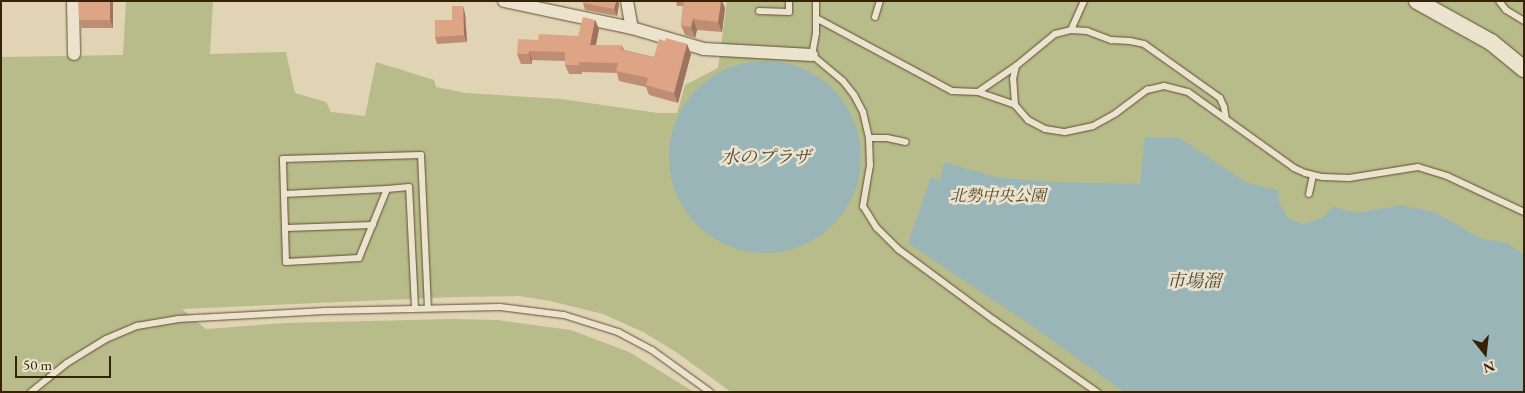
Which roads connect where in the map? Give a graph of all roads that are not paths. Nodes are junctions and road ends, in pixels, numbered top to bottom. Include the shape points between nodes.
1 (73, 1) edge
2 (504, 1) edge
3 (627, 1) edge
4 (789, 1) edge
5 (816, 1) edge
6 (880, 1) edge
7 (1084, 1) edge
8 (1417, 1) edge
9 (1499, 1) edge
10 (759, 11) dead end
11 (875, 17) dead end
12 (816, 18) junction
13 (1524, 21) edge
14 (632, 28) junction
15 (1071, 30) junction
16 (74, 54) dead end
17 (812, 55) junction
18 (1522, 65) edge
19 (1016, 66) junction
20 (978, 92) junction
21 (1015, 105) junction
22 (1226, 119) junction
23 (869, 138) junction
24 (906, 142) dead end
25 (1313, 175) junction
26 (387, 189) junction
27 (284, 194) junction
28 (1309, 194) dead end
29 (1524, 212) edge
30 (373, 224) junction
31 (286, 228) junction
32 (415, 308) junction
33 (428, 308) junction
34 (31, 392) edge
35 (710, 392) edge
36 (1097, 392) edge

1 - 16 street
2 - 14 street
3 - 14 street
4 - 10 lane via 789,12
5 - 12 lane
6 - 11 lane
7 - 15 lane
8 - 18 street via 1491,42
9 - 13 lane via 1506,10
12 - 17 lane
12 - 20 lane via 952,91
14 - 17 street via 704,49
15 - 19 lane via 1055,34
15 - 22 lane via 1144,44 1220,98
17 - 23 lane via 854,95 863,112
19 - 20 lane
19 - 21 lane via 1013,79
20 - 21 lane
21 - 22 lane via 1028,120 1045,129 1065,132 1093,126 1147,90 1164,86 1188,92
22 - 25 lane via 1294,168
23 - 24 lane
23 - 36 lane via 870,165 863,206 877,228 898,249
25 - 28 lane
25 - 29 lane via 1349,178 1418,167 1434,170
26 - 27 lane
26 - 30 lane
26 - 32 lane via 409,187
27 - 31 lane
27 - 33 lane via 283,160 421,155
30 - 31 lane
30 - 31 lane via 359,258 286,262
32 - 33 lane
32 - 34 lane via 178,319 137,326 106,339 67,362
33 - 35 lane via 500,307 564,315 618,332 652,350

